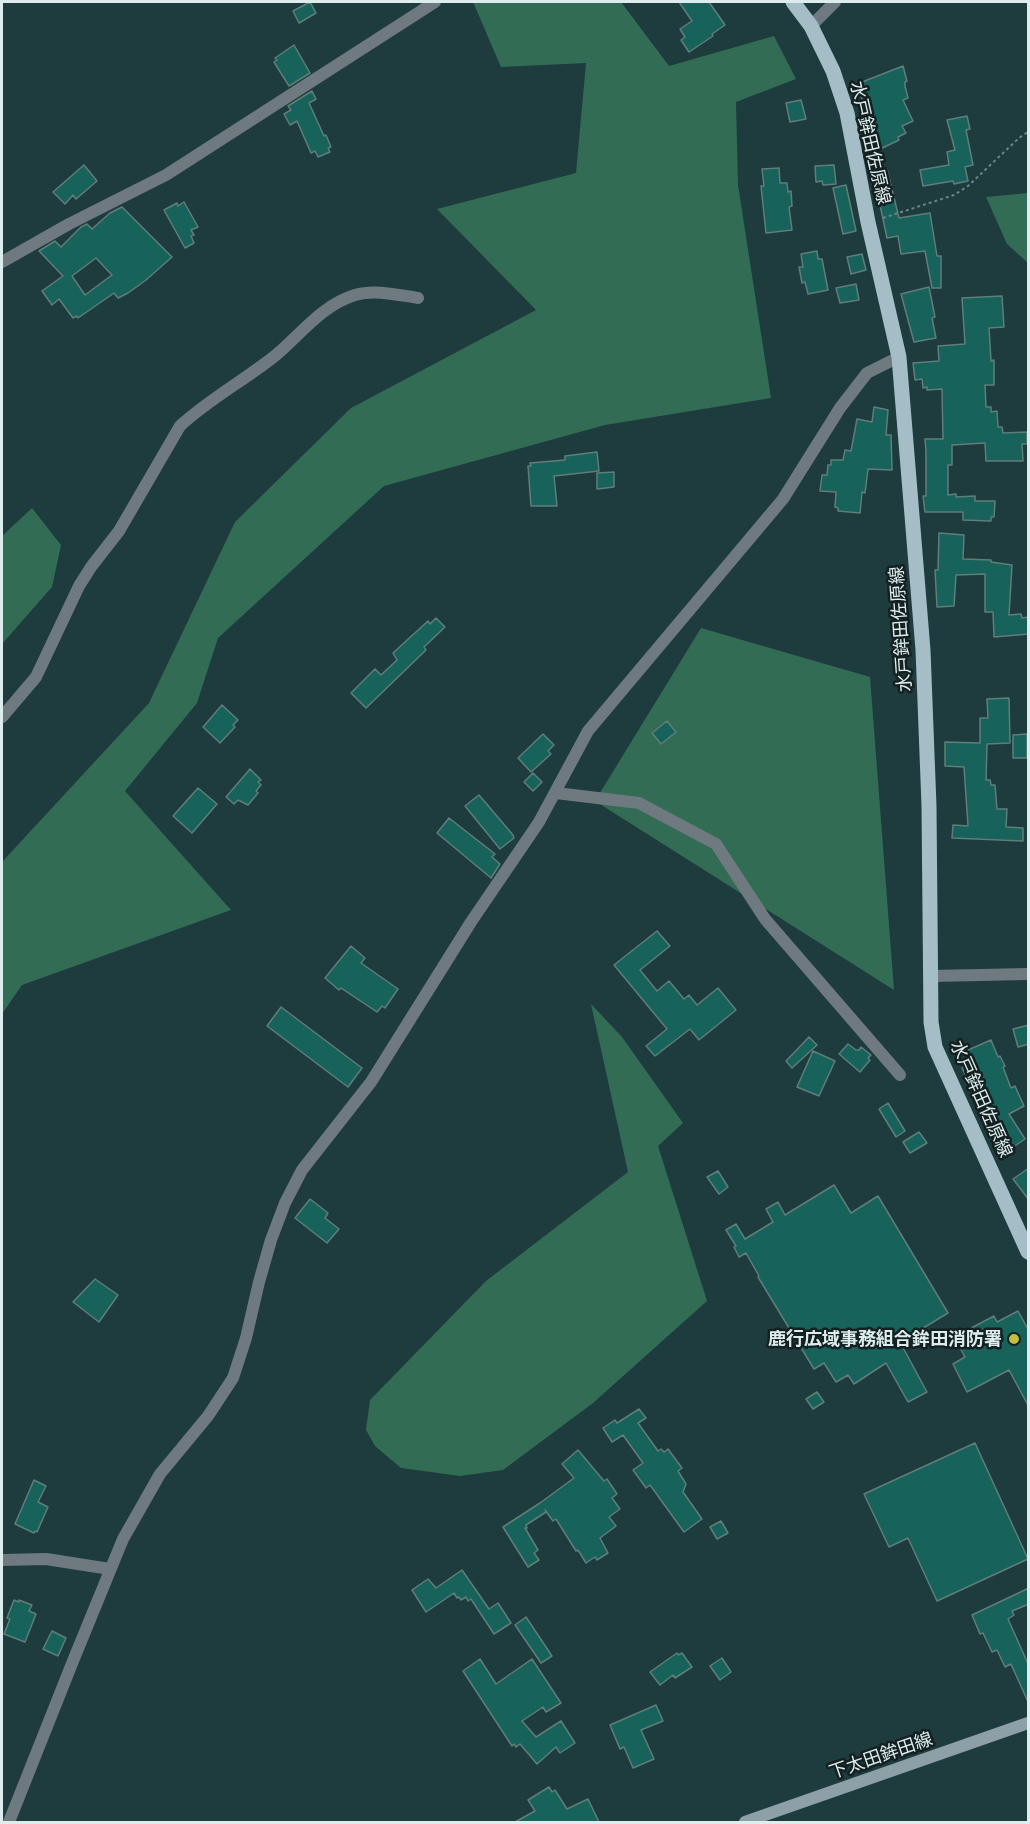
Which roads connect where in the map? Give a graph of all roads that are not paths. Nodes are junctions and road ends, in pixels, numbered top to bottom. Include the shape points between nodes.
1 (435, 2) edge
2 (793, 2) edge
3 (835, 2) edge
4 (811, 26) junction
5 (2, 262) edge
6 (418, 298) dead end
7 (899, 357) junction
8 (2, 717) edge
9 (556, 793) junction
10 (1029, 974) edge
11 (932, 976) junction
12 (900, 1074) dead end
13 (1029, 1252) edge
14 (2, 1560) edge
15 (110, 1569) junction
16 (1029, 1723) edge
17 (9, 1822) edge
18 (745, 1822) edge

1 - 5 street via 166,175
2 - 4 main road, 水戸鉾田佐原線
3 - 4 street
4 - 7 main road, 水戸鉾田佐原線 via 847,113
6 - 8 street via 367,292 337,303 277,354 180,426 119,531 79,586 36,677
7 - 9 street via 867,373 840,408 783,499 588,731
7 - 11 main road, 水戸鉾田佐原線 via 923,650
9 - 12 street via 639,803 716,844 765,919
9 - 15 street via 371,1082 298,1176 271,1240 232,1378 208,1416 155,1482
10 - 11 street
11 - 13 main road, 水戸鉾田佐原線 via 935,1047
14 - 15 street via 46,1559
15 - 17 street
16 - 18 main road, 下太田鉾田線

